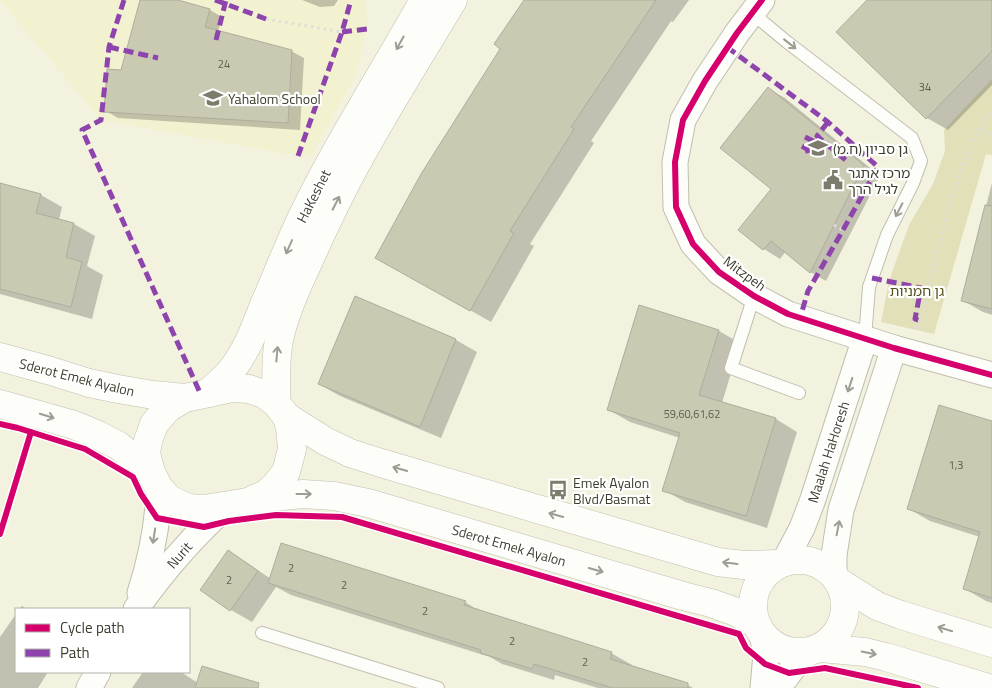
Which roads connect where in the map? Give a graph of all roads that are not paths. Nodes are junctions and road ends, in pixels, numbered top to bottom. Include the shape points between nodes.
1 (424, 0) edge
2 (454, 0) edge
3 (757, 7) edge
4 (754, 296) junction
5 (865, 338) junction
6 (903, 350) junction
7 (0, 357) edge
8 (992, 375) edge
9 (799, 394) dead end
10 (196, 396) junction
11 (0, 404) edge
12 (281, 410) junction
13 (155, 480) junction
14 (255, 499) junction
15 (228, 505) junction
16 (781, 563) junction
17 (837, 579) junction
18 (136, 608) edge
19 (137, 608) edge
20 (759, 630) junction
21 (262, 633) dead end
22 (992, 643) edge
23 (816, 650) junction
24 (97, 673) edge
25 (89, 688) edge
26 (438, 688) edge
27 (763, 688) edge
28 (778, 688) edge
29 (988, 688) edge

1 -> 10 main road, HaKeshet via 302,216 246,347 230,372
12 -> 2 main road, HaKeshet via 276,388 278,344 300,280 359,159
3 - 4 street, Mitzpeh via 705,81 684,120 675,162 676,207 694,244 719,272
3 -> 5 lane via 787,42 912,138 921,162 887,235 869,287
4 - 5 street, Mitzpeh via 788,314
4 - 9 lane via 731,368
5 - 6 street, Mitzpeh
5 -> 16 street, Maalah HaHoresh via 812,502 802,528
6 - 8 street, Mitzpeh
17 -> 6 street via 834,555 841,510
7 - 10 main road, Sderot Emek Ayalon via 118,389 153,395
10 - 12 main road via 232,388 249,389 264,394
10 - 13 main road via 168,408 154,424 146,453
11 -> 13 main road via 98,435 119,446
12 - 14 main road via 290,428 292,449 286,472 266,494
16 -> 12 main road via 743,565 718,562 391,466 325,441
13 - 15 main road via 169,499 188,508 204,510
13 -> 18 street, Nurit via 158,505 150,562
14 - 15 main road
14 -> 20 main road, Sderot Emek Ayalon via 303,494 334,496 368,504 710,603 736,612
15 - 19 street, Nurit via 188,544
16 - 17 main road via 810,561
16 - 20 main road via 759,581 753,596 752,612
22 -> 17 main road via 877,606
17 - 23 main road via 845,598 842,625 834,638
20 - 23 main road via 780,650 805,653
20 - 27 street via 766,654
21 - 26 lane
23 - 28 street via 794,668
23 -> 29 main road via 865,652
24 - 25 street

